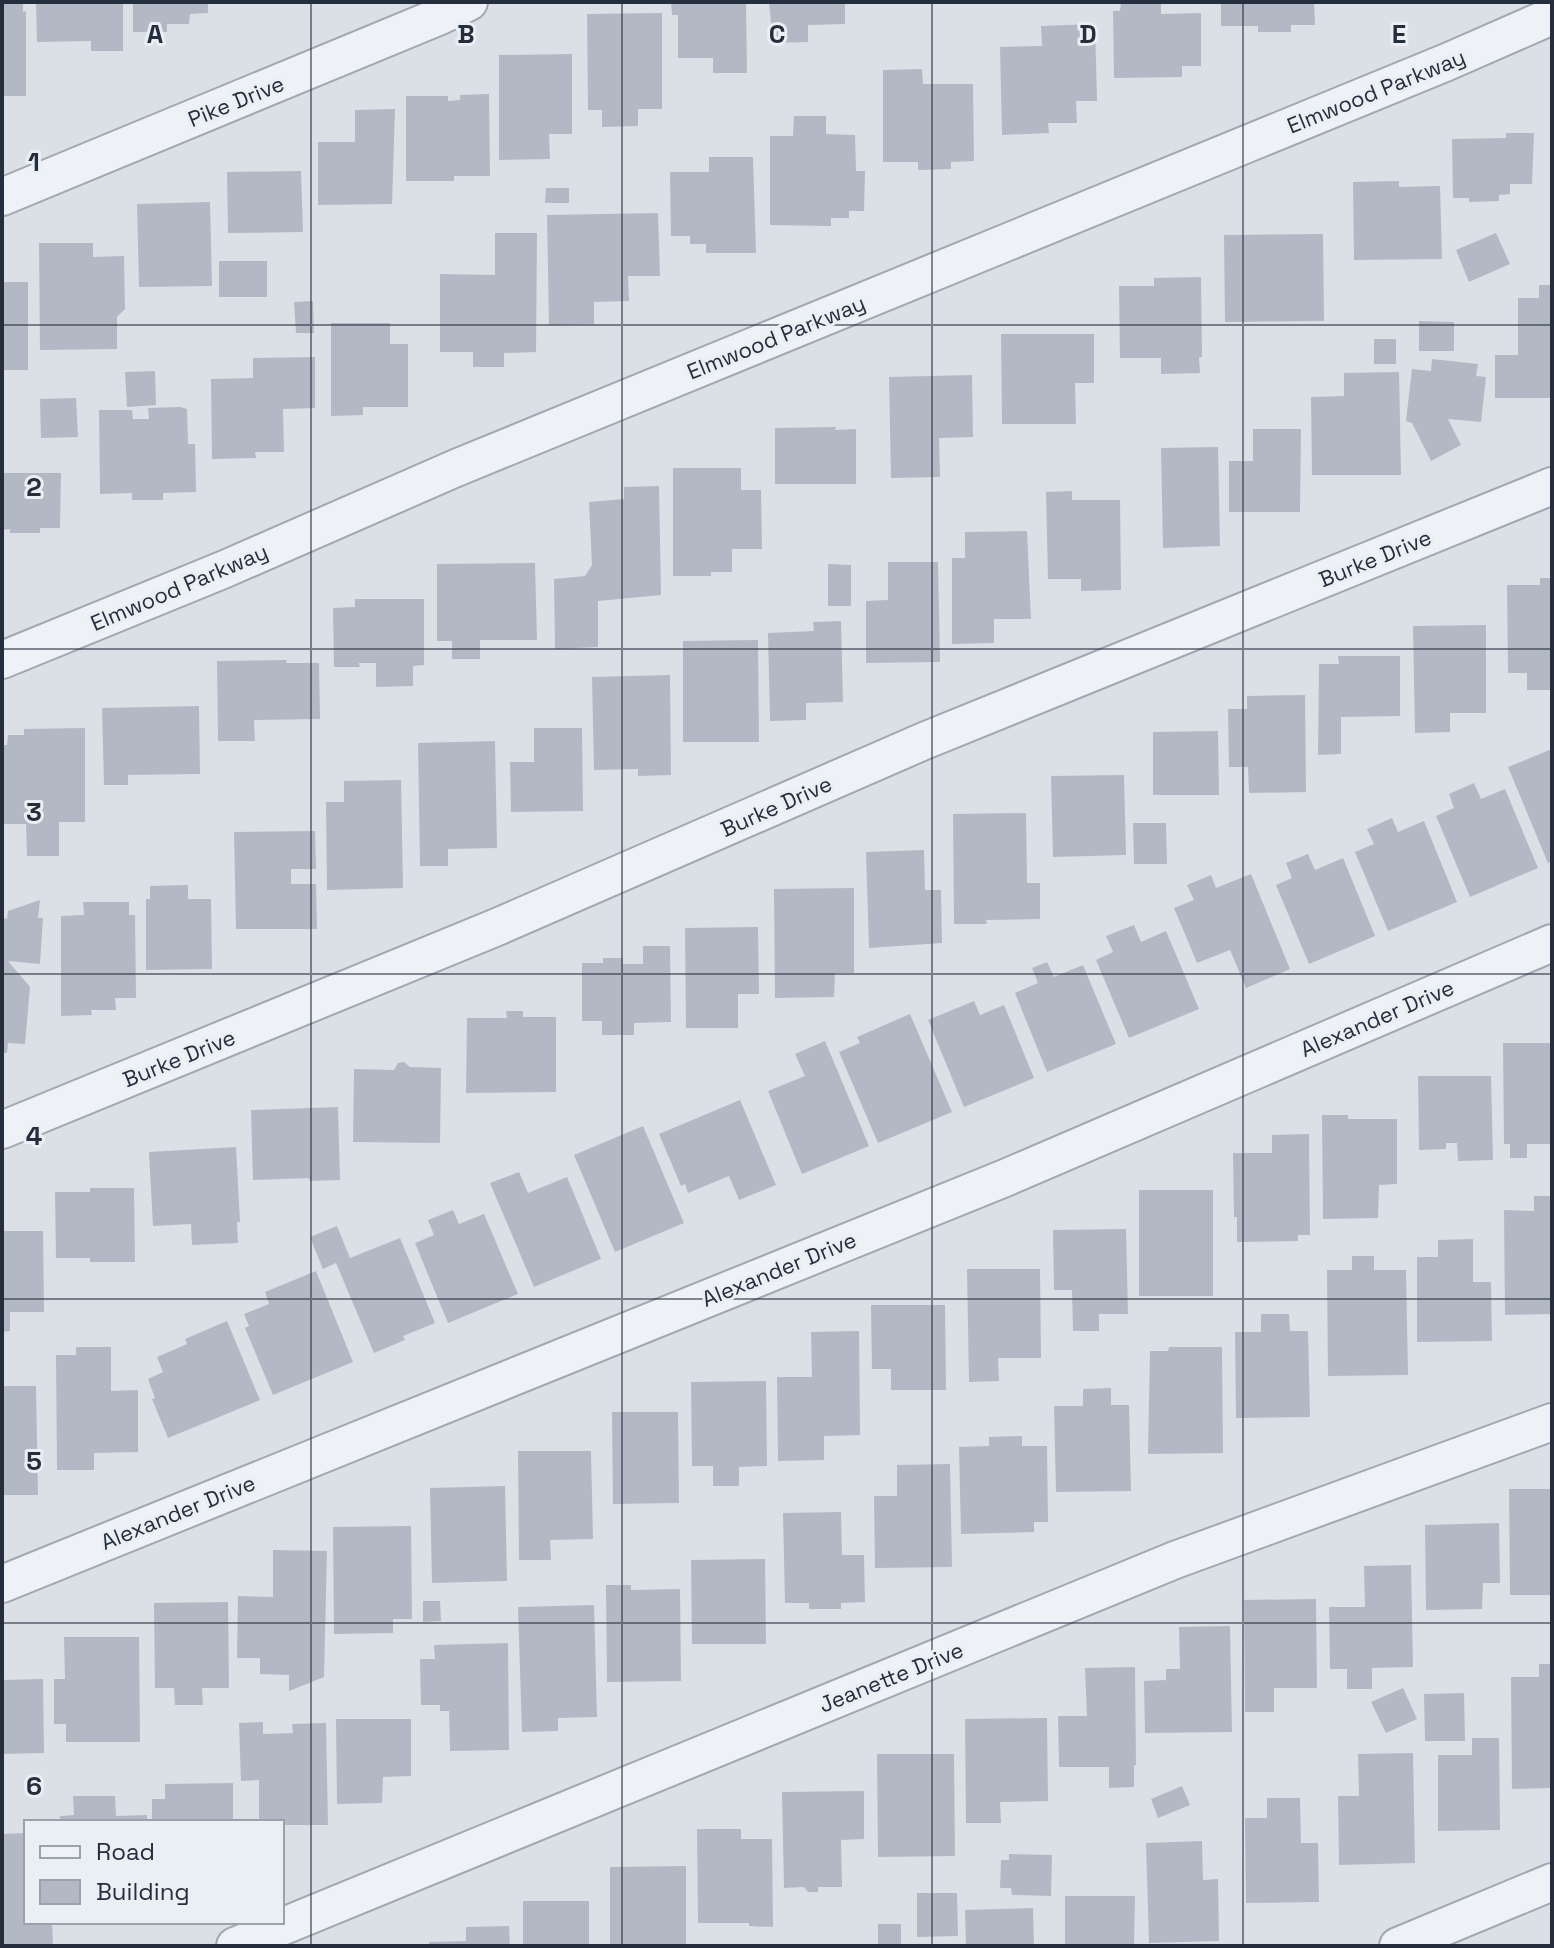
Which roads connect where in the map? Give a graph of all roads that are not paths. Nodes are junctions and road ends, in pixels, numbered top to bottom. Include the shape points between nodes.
1 (469, 2) edge
2 (1552, 16) edge
3 (2, 197) edge
4 (1552, 486) edge
5 (2, 660) edge
6 (1552, 943) edge
7 (2, 1130) edge
8 (1552, 1422) edge
9 (2, 1584) edge
10 (1552, 1882) edge
11 (235, 1946) edge
12 (1398, 1946) edge

1 - 3 street, Pike Drive
2 - 5 street, Elmwood Parkway
4 - 7 street, Burke Drive via 924,741 497,927
6 - 9 street, Alexander Drive via 1005,1178
8 - 11 street, Jeanette Drive via 1175,1560
10 - 12 street

